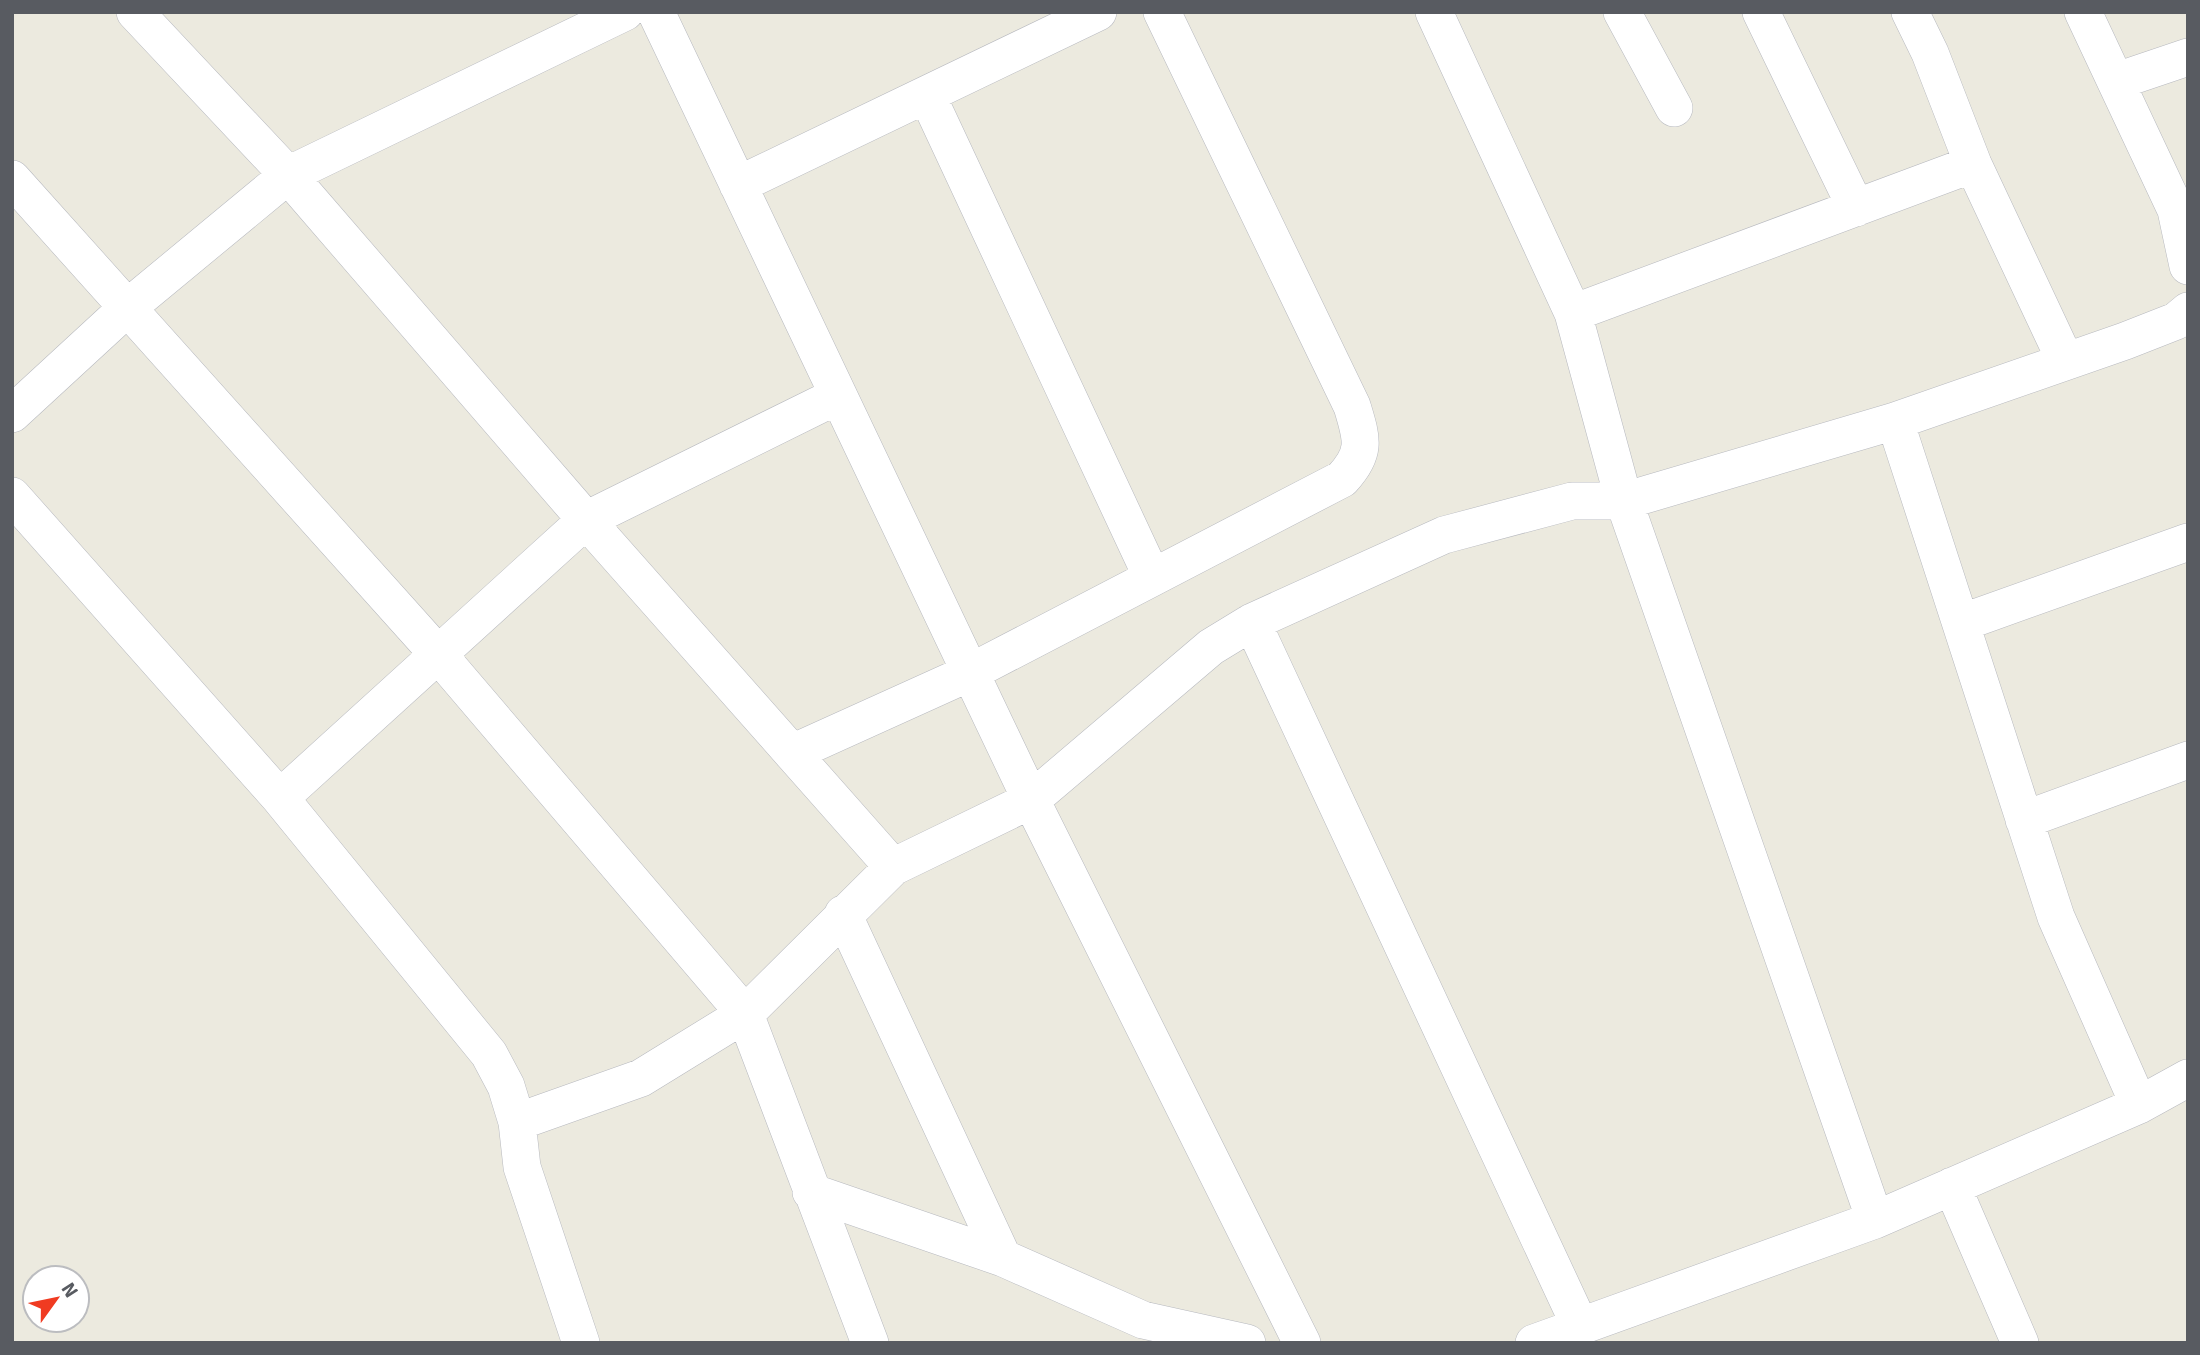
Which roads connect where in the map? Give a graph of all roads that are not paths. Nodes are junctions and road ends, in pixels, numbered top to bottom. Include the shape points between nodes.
1 (625, 12) edge
2 (656, 12) edge
3 (1098, 12) edge
4 (1162, 12) edge
5 (1434, 12) edge
6 (1622, 12) edge
7 (1761, 12) edge
8 (1910, 12) edge
9 (2083, 12) edge
10 (140, 13) edge
11 (2188, 57) edge
12 (2117, 81) junction
13 (927, 95) junction
14 (1674, 108) dead end
15 (1973, 164) junction
16 (288, 175) junction
17 (12, 178) edge
18 (738, 185) junction
19 (1856, 208) junction
20 (2188, 267) edge
21 (127, 309) junction
22 (2188, 311) edge
23 (1573, 313) junction
24 (2065, 360) junction
25 (837, 397) junction
26 (12, 414) edge
27 (1895, 421) junction
28 (12, 496) edge
29 (1624, 501) junction
30 (586, 520) junction
31 (2188, 542) edge
32 (1152, 577) junction
33 (1252, 622) junction
34 (1961, 623) junction
35 (437, 653) junction
36 (970, 673) junction
37 (792, 753) junction
38 (2188, 760) edge
39 (279, 798) junction
40 (1031, 800) junction
41 (2024, 820) junction
42 (893, 867) junction
43 (843, 914) junction
44 (745, 1014) junction
45 (2188, 1078) edge
46 (2139, 1105) junction
47 (517, 1122) junction
48 (1952, 1186) junction
49 (811, 1192) junction
50 (1875, 1220) junction
51 (1003, 1258) junction
52 (1580, 1326) junction
53 (1147, 1331) edge
54 (581, 1343) edge
55 (870, 1343) edge
56 (1247, 1343) edge
57 (1301, 1343) edge
58 (1534, 1343) edge
59 (2021, 1343) edge

1 - 16 street
2 - 18 street
3 - 13 street
4 - 32 street via 1352,406 1362,440 1357,464 1342,479
5 - 23 street
6 - 14 street
7 - 19 street
8 - 15 street
9 - 12 street
10 - 16 street
11 - 12 street
12 - 20 street via 2176,210
13 - 18 street
13 - 32 street
15 - 19 street
15 - 24 street
16 - 21 street
16 - 30 street
17 - 21 street
18 - 25 street
19 - 23 street
21 - 26 street
21 - 35 street
22 - 24 street via 2169,324
23 - 29 street
24 - 27 street
25 - 30 street
25 - 36 street
27 - 29 street
27 - 34 street
28 - 39 street
29 - 33 street via 1572,500 1444,535
29 - 50 street
30 - 35 street
30 - 37 street
31 - 34 street
32 - 36 street
33 - 40 street via 1211,648
33 - 52 street
34 - 41 street
35 - 39 street
35 - 44 street
36 - 37 street
36 - 40 street
37 - 42 street
38 - 41 street
39 - 47 street via 489,1054 506,1086
40 - 42 street
40 - 57 street
41 - 46 street via 2056,917
42 - 43 street
43 - 44 street
43 - 51 street
44 - 47 street via 641,1078
44 - 49 street
45 - 46 street
46 - 48 street
47 - 54 street via 525,1177
48 - 50 street
48 - 59 street
49 - 51 street
49 - 55 street
50 - 52 street
51 - 53 street
52 - 58 street
53 - 56 street

